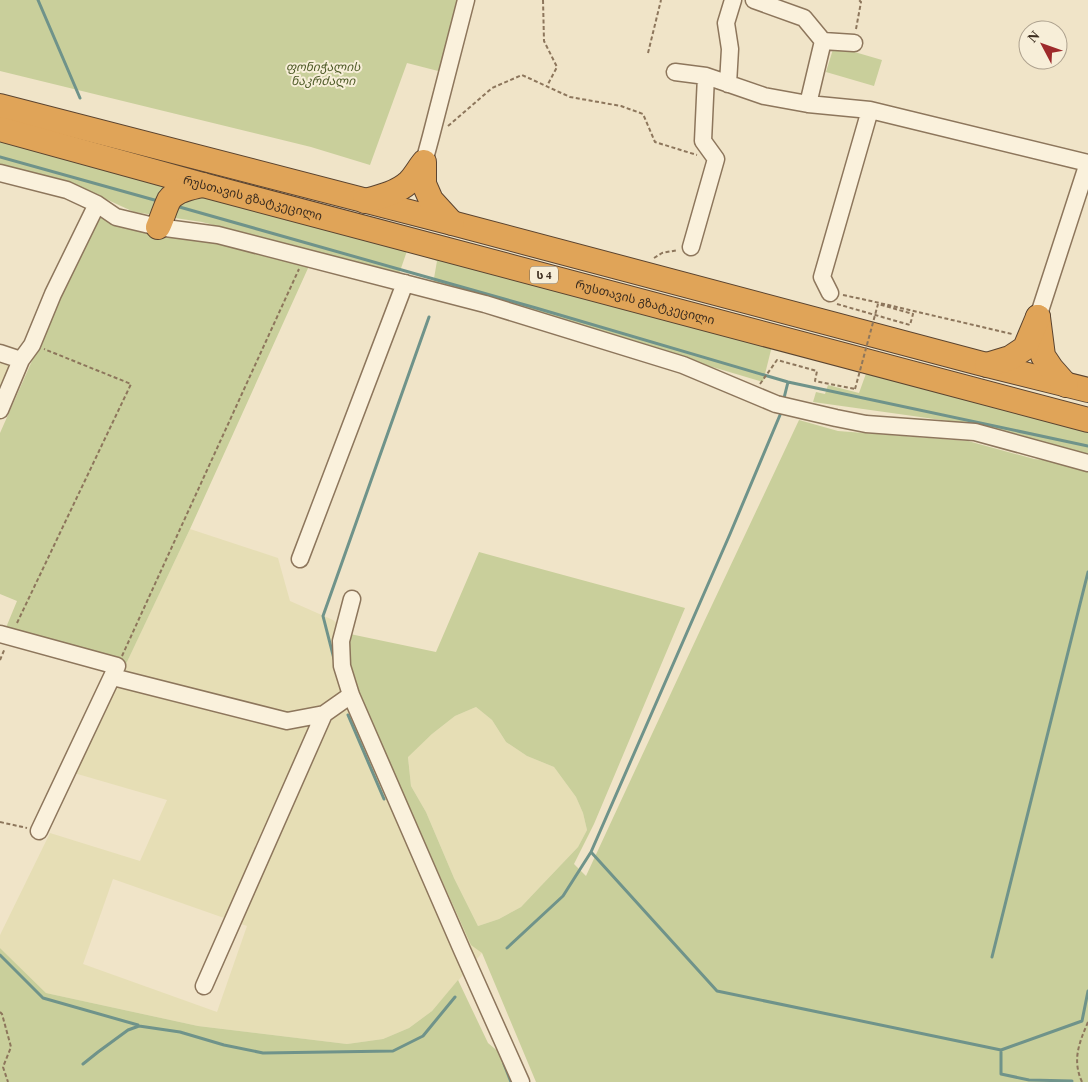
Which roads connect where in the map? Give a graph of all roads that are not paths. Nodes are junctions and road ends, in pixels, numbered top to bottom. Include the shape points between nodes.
1 (466, 0) edge
2 (733, 0) edge
3 (754, 0) edge
4 (823, 41) junction
5 (854, 43) road end
6 (676, 72) dead end
7 (706, 76) junction
8 (728, 84) junction
9 (808, 104) junction
10 (0, 106) edge
11 (870, 110) junction
12 (0, 129) edge
13 (424, 162) junction
14 (1088, 163) edge
15 (148, 171) junction
16 (0, 173) edge
17 (203, 185) junction
18 (364, 201) junction
19 (97, 204) junction
20 (164, 214) junction
21 (452, 223) junction
22 (691, 248) road end
23 (406, 283) junction
24 (830, 293) road end
25 (1034, 328) junction
26 (0, 353) edge
27 (21, 360) junction
28 (987, 366) junction
29 (1077, 387) edge
30 (0, 410) edge
31 (1088, 420) edge
32 (1088, 463) edge
33 (300, 559) dead end
34 (352, 599) dead end
35 (5, 636) edge
36 (115, 672) junction
37 (351, 694) junction
38 (324, 714) junction
39 (39, 831) road end
40 (204, 986) dead end
41 (521, 1082) edge

1 - 13 street
2 - 8 street via 726,22 730,49
3 - 4 street via 804,18
4 - 5 street
4 - 9 street
6 - 7 street
7 - 8 street
7 - 22 street via 703,141 716,159
8 - 9 street via 764,96
9 - 11 street
10 - 18 highway, რუსთავის გზატკეცილი / ს 4
11 - 14 street
11 - 24 street via 822,277
12 - 15 highway, რუსთავის გზატკეცილი / ს 4
13 - 18 highway via 410,181 397,190
13 - 21 highway via 424,184 431,200
14 - 25 street
15 - 17 highway, რუსთავის გზატკეცილი / ს 4
15 - 20 highway via 165,188
16 - 19 street via 67,190
17 - 20 highway via 180,192
17 - 31 highway, რუსთავის გზატკეცილი / ს 4
18 - 21 highway, რუსთავის გზატკეცილი / ს 4
19 - 20 street via 116,217
19 - 27 street via 32,345
20 - 23 street via 218,235
21 - 28 highway, რუსთავის გზატკეცილი / ს 4
23 - 32 street via 683,365 776,404 866,424 976,432
23 - 33 street
25 - 28 highway via 1025,348 1010,358
25 - 29 highway via 1051,368
26 - 27 street
27 - 30 street
28 - 29 highway, რუსთავის გზატკეცილი / ს 4
34 - 37 street via 341,641 342,666
35 - 36 street
36 - 38 street via 287,721
36 - 39 street
37 - 38 street
37 - 41 street
38 - 40 street

